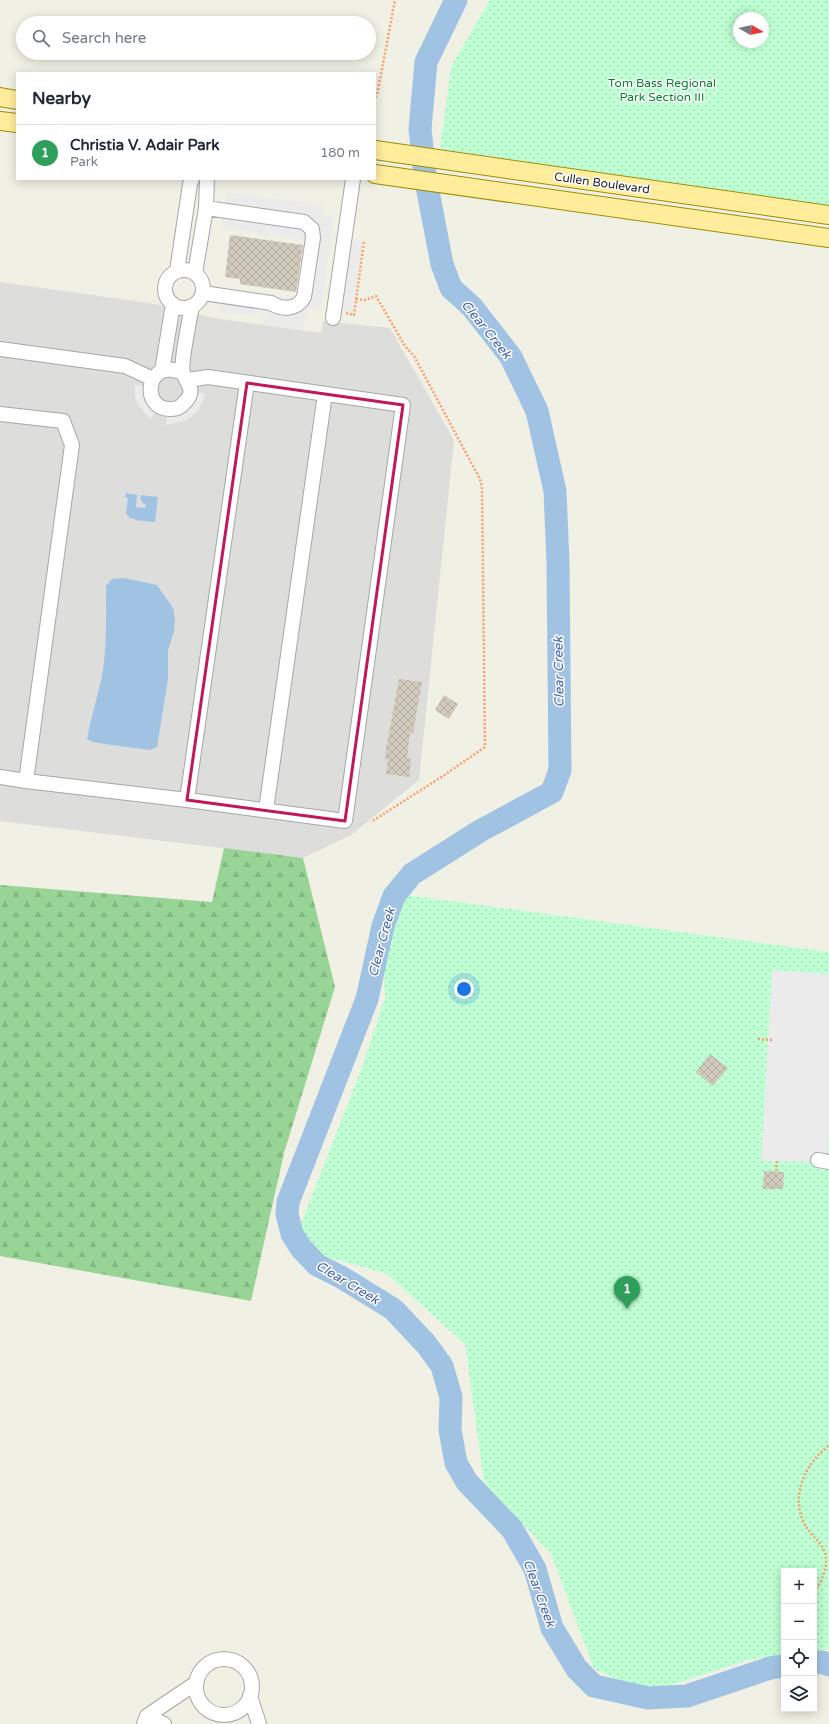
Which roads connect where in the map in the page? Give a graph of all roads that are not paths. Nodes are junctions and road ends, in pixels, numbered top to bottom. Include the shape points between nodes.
1 (0, 97) edge
2 (16, 100) edge
3 (0, 121) edge
4 (16, 123) edge
5 (377, 151) edge
6 (378, 175) edge
7 (192, 180) edge
8 (207, 180) edge
9 (353, 180) edge
10 (206, 208) junction
11 (829, 215) edge
12 (829, 226) edge
13 (806, 235) junction
14 (829, 238) edge
15 (177, 271) junction
16 (196, 273) junction
17 (203, 293) junction
18 (172, 304) junction
19 (192, 306) junction
20 (337, 315) road end
21 (0, 349) edge
22 (157, 375) junction
23 (186, 376) junction
24 (247, 383) junction
25 (325, 394) junction
26 (0, 414) edge
27 (0, 777) edge
28 (26, 781) junction
29 (187, 800) junction
30 (266, 810) junction
31 (196, 1683) junction
32 (250, 1696) junction
33 (145, 1720) edge
34 (164, 1724) edge
35 (259, 1724) edge

1 - 2 main road
3 - 4 main road
5 - 11 main road, Cullen Boulevard
6 - 13 main road, Cullen Boulevard
7 - 15 street
8 - 10 street
9 - 20 street
10 - 16 street
10 - 17 street via 304,222 312,228 313,238 304,297 292,307 280,308 271,303
12 - 13 main road via 817,224 809,227
13 - 14 main road, Cullen Boulevard
15 - 16 street via 186,269
15 - 18 street via 169,276 165,288
16 - 17 street via 201,279
17 - 19 street via 198,303
18 - 19 street via 186,308
18 - 22 street
19 - 23 street
21 - 22 street via 125,366
22 - 23 street via 171,369
22 - 23 street via 150,390 160,407 166,409 180,407 185,403 190,391
23 - 24 street
24 - 25 street
24 - 29 street
25 - 30 street
25 - 30 street via 403,405 345,821
26 - 28 street via 63,422 72,445
27 - 28 street
28 - 29 street
29 - 30 street
31 - 32 street via 200,1701 213,1713 231,1714 246,1704
31 - 32 street via 204,1667 220,1659 229,1659 245,1669 250,1677
31 - 33 street
32 - 35 street
33 - 34 street

